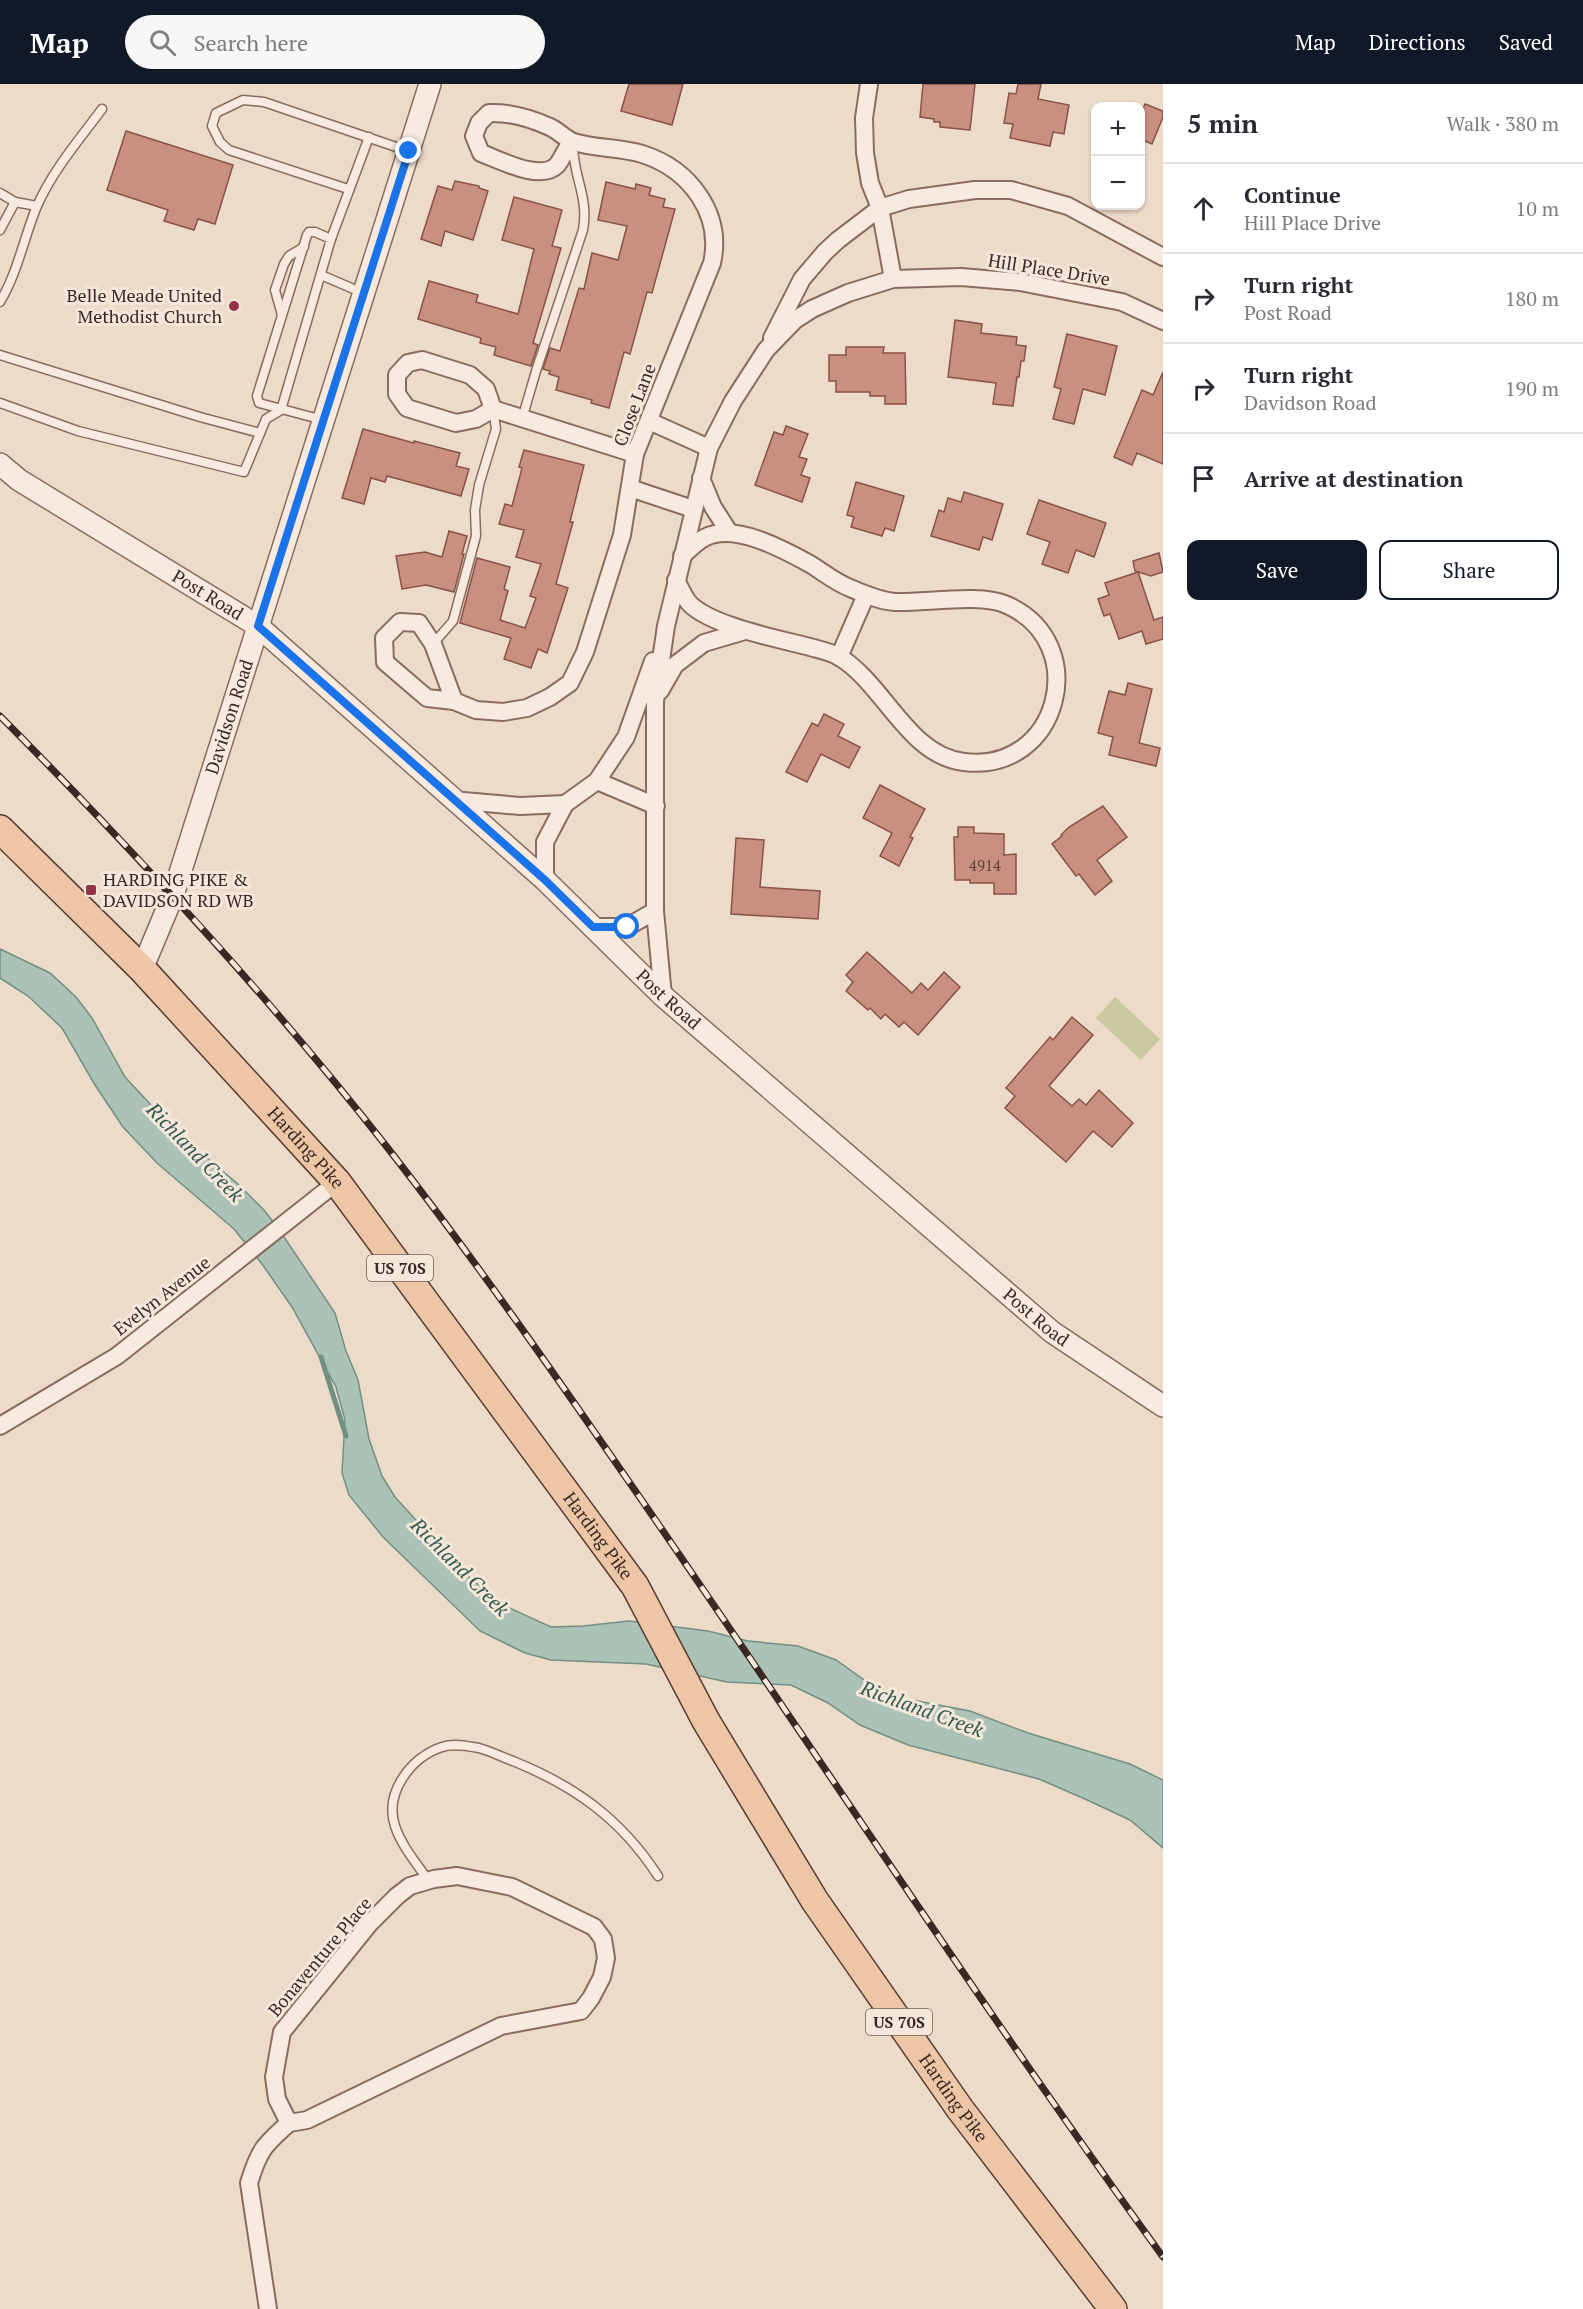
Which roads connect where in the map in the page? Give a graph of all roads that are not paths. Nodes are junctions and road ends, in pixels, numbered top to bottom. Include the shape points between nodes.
1 (430, 84) edge
2 (869, 84) edge
3 (102, 109) dead end
4 (369, 137) junction
5 (573, 142) junction
6 (409, 151) junction
7 (348, 189) junction
8 (0, 193) edge
9 (15, 202) junction
10 (37, 206) junction
11 (880, 208) junction
12 (0, 230) edge
13 (331, 238) junction
14 (304, 247) junction
15 (1163, 257) edge
16 (321, 275) junction
17 (893, 279) junction
18 (363, 294) junction
19 (0, 302) edge
20 (282, 315) junction
21 (1163, 321) edge
22 (766, 350) junction
23 (0, 355) edge
24 (0, 403) edge
25 (493, 409) junction
26 (281, 410) junction
27 (522, 419) junction
28 (323, 420) junction
29 (649, 421) junction
30 (260, 433) junction
31 (709, 448) junction
32 (635, 454) junction
33 (0, 464) edge
34 (701, 478) junction
35 (630, 488) junction
36 (693, 509) junction
37 (729, 532) junction
38 (682, 556) junction
39 (676, 580) junction
40 (866, 595) junction
41 (258, 626) junction
42 (666, 626) junction
43 (746, 631) junction
44 (433, 644) junction
45 (839, 657) junction
46 (454, 701) junction
47 (655, 701) junction
48 (597, 781) junction
49 (451, 800) junction
50 (565, 804) junction
51 (656, 806) junction
52 (0, 829) edge
53 (545, 880) junction
54 (655, 911) junction
55 (593, 927) junction
56 (142, 969) junction
57 (663, 996) junction
58 (337, 1182) junction
59 (1163, 1406) edge
60 (0, 1426) edge
61 (658, 1876) dead end
62 (428, 1881) junction
63 (289, 2123) junction
64 (268, 2309) edge
65 (1113, 2309) edge

1 - 6 street, Davidson Road
2 - 11 street via 864,118 866,153 870,183
3 - 10 lane via 59,166
4 - 6 lane
4 - 7 lane
4 - 7 lane via 264,102 243,100 216,113 212,126 229,150
5 - 5 street, Close Lane via 552,128 509,112 489,113 474,136 481,153 533,172 549,171
5 - 27 lane via 573,161 585,209 583,230
5 - 29 street, Close Lane via 642,154 669,167 700,195 714,230 712,264
6 - 18 street, Davidson Road
7 - 13 lane
8 - 9 lane
9 - 10 lane
9 - 12 lane
10 - 19 lane
11 - 15 street, Hill Place Drive via 935,194 1011,190 1068,206
11 - 17 street
11 - 22 street, Hill Place Drive via 838,240 802,279
13 - 14 lane via 309,232
13 - 16 lane
14 - 20 lane
14 - 20 lane via 289,256 275,290
16 - 18 lane
16 - 26 lane
17 - 21 street, Hill Place Drive via 961,277 1020,282 1122,302
17 - 22 street, Hill Place Drive via 812,309
18 - 28 street, Davidson Road
20 - 26 lane via 257,396 259,403
22 - 31 street, Hill Place Drive
23 - 30 lane
24 - 30 lane via 78,431 244,472
25 - 25 street via 486,389 470,375 422,360 408,363 397,375 397,394 407,408 456,423 476,419
25 - 27 street
25 - 44 lane via 496,429 478,485 476,536 453,621
26 - 28 lane
26 - 30 lane via 266,419
27 - 32 street
28 - 41 street, Davidson Road
29 - 31 street
29 - 32 street, Close Lane
31 - 34 street, Hill Place Drive
32 - 35 street, Close Lane
33 - 41 street, Post Road via 19,480
34 - 36 street, Hill Place Drive
34 - 37 street
35 - 36 street
35 - 46 street, Close Lane via 622,535 598,615 570,683 527,708 503,712 476,710
36 - 38 street, Hill Place Drive
37 - 38 street via 704,537
37 - 40 street via 774,546
38 - 39 street, Hill Place Drive
39 - 42 street, Hill Place Drive
39 - 43 street via 690,604
40 - 45 street
40 - 45 street via 892,602 992,600 1020,612 1044,636 1053,653 1057,671 1052,711 1044,727 1019,751 989,761 945,758 918,739 859,672
41 - 49 street, Post Road
41 - 56 street, Davidson Road via 173,895
42 - 47 street, Hill Place Drive
42 - 48 street, Hill Place Drive via 626,737
43 - 45 street
43 - 47 street via 704,643 675,664
44 - 46 street, Close Lane
44 - 46 street, Close Lane via 419,624 400,622 384,638 385,662 427,698
47 - 51 street, Hill Place Drive
48 - 50 street, Hill Place Drive
48 - 51 street
49 - 50 street via 520,806
49 - 53 street, Post Road
50 - 53 street, Hill Place Drive via 545,842
51 - 54 street, Hill Place Drive
52 - 56 main road, Harding Pike / US 70S
53 - 55 street, Post Road
54 - 55 street via 627,927
54 - 57 street, Hill Place Drive
55 - 57 street, Post Road
56 - 58 main road, Harding Pike / US 70S
57 - 59 street, Post Road via 1052,1332
58 - 60 street, Evelyn Avenue via 117,1356
58 - 65 main road, Harding Pike / US 70S via 635,1586 706,1721 815,1901 960,2109
61 - 62 lane via 632,1839 579,1794 548,1776 482,1749 458,1746 443,1747 423,1757 406,1773 392,1808 395,1825
62 - 63 street, Bonaventure Place via 410,1886 370,1923 282,2032 274,2077 278,2099
62 - 63 street, Bonaventure Place via 458,1876 512,1887 594,1927 603,1940 606,1958 591,1998 581,2011 501,2026 307,2120
63 - 64 street, Bonaventure Place via 264,2145 249,2183

